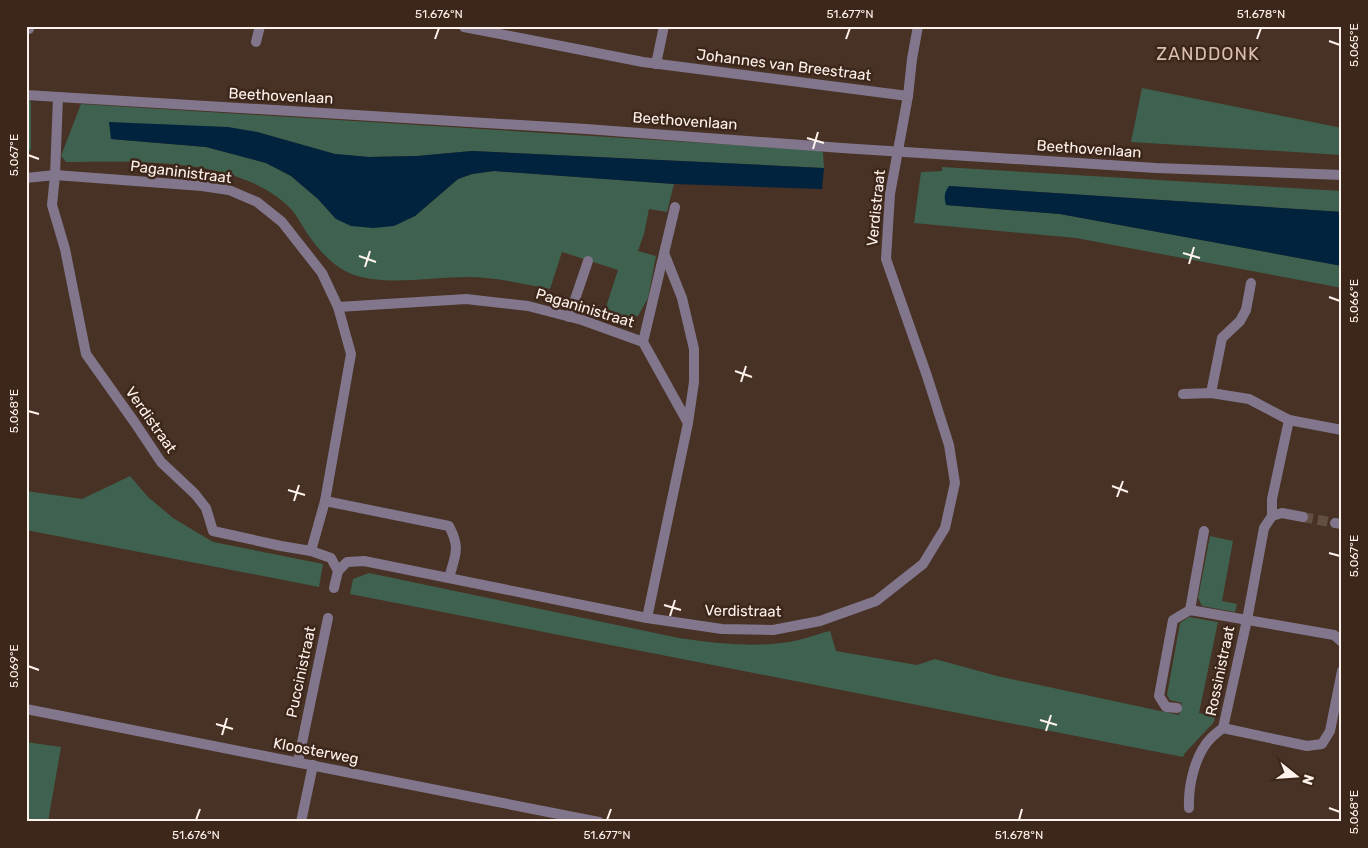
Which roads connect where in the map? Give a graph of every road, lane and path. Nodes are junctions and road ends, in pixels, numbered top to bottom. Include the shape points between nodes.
1 (260, 26) edge
2 (664, 26) edge
3 (918, 26) edge
4 (464, 27) edge
5 (256, 42) dead end
6 (656, 64) junction
7 (26, 95) edge
8 (908, 96) junction
9 (58, 98) junction
10 (898, 151) junction
11 (55, 175) junction
12 (1342, 175) edge
13 (26, 178) edge
14 (675, 207) dead end
15 (664, 254) junction
16 (588, 261) dead end
17 (1251, 283) dead end
18 (338, 307) junction
19 (569, 317) junction
20 (642, 342) junction
21 (1183, 394) dead end
22 (1210, 394) junction
23 (1289, 420) junction
24 (688, 423) junction
25 (1342, 430) edge
26 (325, 501) junction
27 (1272, 516) junction
28 (1304, 517) tunnel mouth
29 (1204, 531) dead end
30 (311, 551) junction
31 (338, 572) junction
32 (449, 578) junction
33 (334, 588) dead end
34 (1190, 610) junction
35 (328, 618) dead end
36 (647, 618) junction
37 (1247, 620) junction
38 (1342, 642) edge
39 (1342, 671) edge
40 (1177, 708) dead end
41 (26, 709) edge
42 (1223, 728) junction
43 (298, 762) junction
44 (313, 765) junction
45 (1189, 808) dead end
46 (301, 822) edge
47 (599, 822) edge

1 - 5 street
2 - 6 street
3 - 8 street, Verdistraat
4 - 6 street, Johannes van Breestraat
6 - 8 street, Johannes van Breestraat
7 - 9 street, Beethovenlaan
8 - 10 street, Verdistraat
9 - 10 street, Beethovenlaan
9 - 11 street, Verdistraat
10 - 12 street, Beethovenlaan via 1156,168
10 - 36 street, Verdistraat via 890,194 886,259 949,444 955,483 945,528 923,564 876,601 820,621 773,630 722,629
11 - 13 street, Paganinistraat
11 - 18 street, Paganinistraat via 202,186 229,190 257,202 282,222 322,273
11 - 30 street, Verdistraat via 52,205 66,250 86,354 161,462 206,508 213,531
14 - 15 street, Paganinistraat
15 - 20 street, Paganinistraat
15 - 24 street via 682,298 694,349 694,382
16 - 19 street
17 - 22 street via 1246,310 1240,321 1222,338
18 - 19 street, Paganinistraat via 466,299 528,306
18 - 26 street, Paganinistraat via 351,354
19 - 20 street, Paganinistraat
20 - 24 street, Paganinistraat
21 - 22 street
22 - 23 street via 1250,399
23 - 25 street
23 - 27 street, Rossinistraat via 1272,499
24 - 36 street
26 - 30 street, Paganinistraat
26 - 32 street via 449,526 456,539 457,550
27 - 28 street via 1282,513
27 - 37 street, Rossinistraat via 1264,528
29 - 34 street
30 - 31 street, Verdistraat via 331,558
31 - 32 street, Verdistraat via 347,562 364,560
31 - 33 street
32 - 36 street, Verdistraat
34 - 37 street, Rossinistraat
34 - 40 street via 1173,620 1159,696 1166,707
35 - 43 street, Puccinistraat
37 - 38 street, Rossinistraat via 1334,635
37 - 42 street, Rossinistraat
39 - 42 street, Rossinistraat via 1330,731 1322,744 1307,746
41 - 43 street, Kloosterweg
42 - 45 street, Rossinistraat via 1210,739 1197,758 1188,797
43 - 44 street, Kloosterweg
44 - 46 street
44 - 47 street, Kloosterweg

